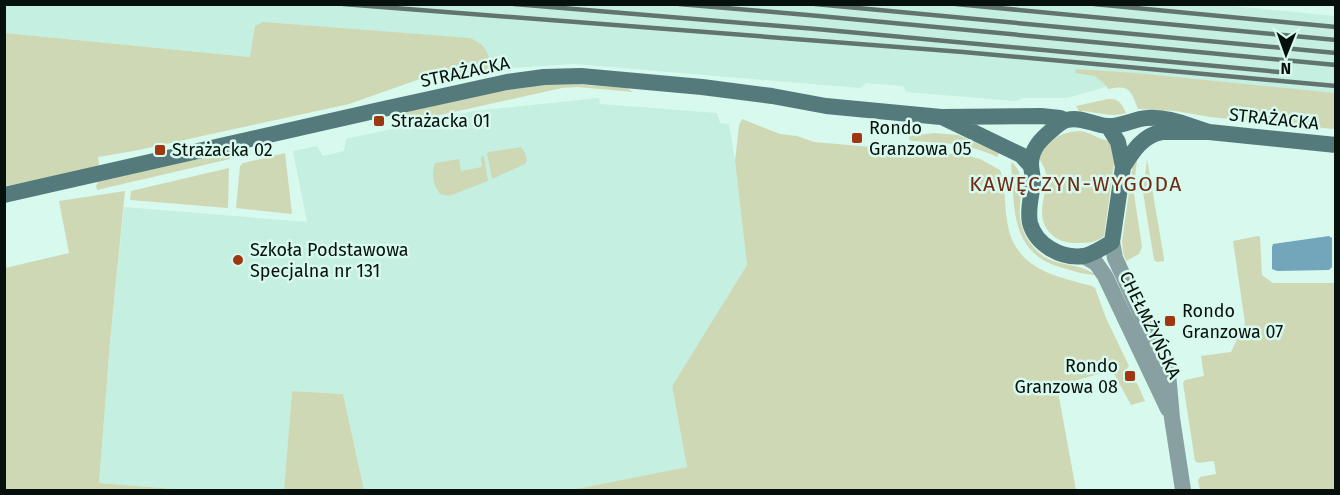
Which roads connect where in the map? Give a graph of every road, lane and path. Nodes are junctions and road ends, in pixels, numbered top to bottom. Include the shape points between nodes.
1 (941, 117) junction
2 (1065, 120) junction
3 (1108, 126) junction
4 (1209, 132) junction
5 (1335, 145) edge
6 (1030, 166) junction
7 (1123, 167) junction
8 (4, 195) edge
9 (1112, 242) junction
10 (1084, 256) junction
11 (1172, 418) junction
12 (1184, 490) edge

1 - 2 main road, STRAŻACKA via 1041,116
1 - 6 main road, STRAŻACKA via 1021,154
1 - 8 main road, STRAŻACKA via 826,106 702,87 581,76 544,77 507,82
2 - 3 main road
2 - 6 main road via 1041,140
3 - 4 main road, STRAŻACKA via 1163,118
3 - 7 main road via 1118,142
4 - 5 main road, STRAŻACKA
4 - 7 main road, STRAŻACKA via 1155,133 1139,145
6 - 10 main road via 1033,176 1029,212 1034,232 1054,251
7 - 9 main road
9 - 10 main road
9 - 11 street, CHEŁMŻYŃSKA via 1168,373
10 - 11 street, CHEŁMŻYŃSKA via 1096,263 1105,276
11 - 12 street, CHEŁMŻYŃSKA

